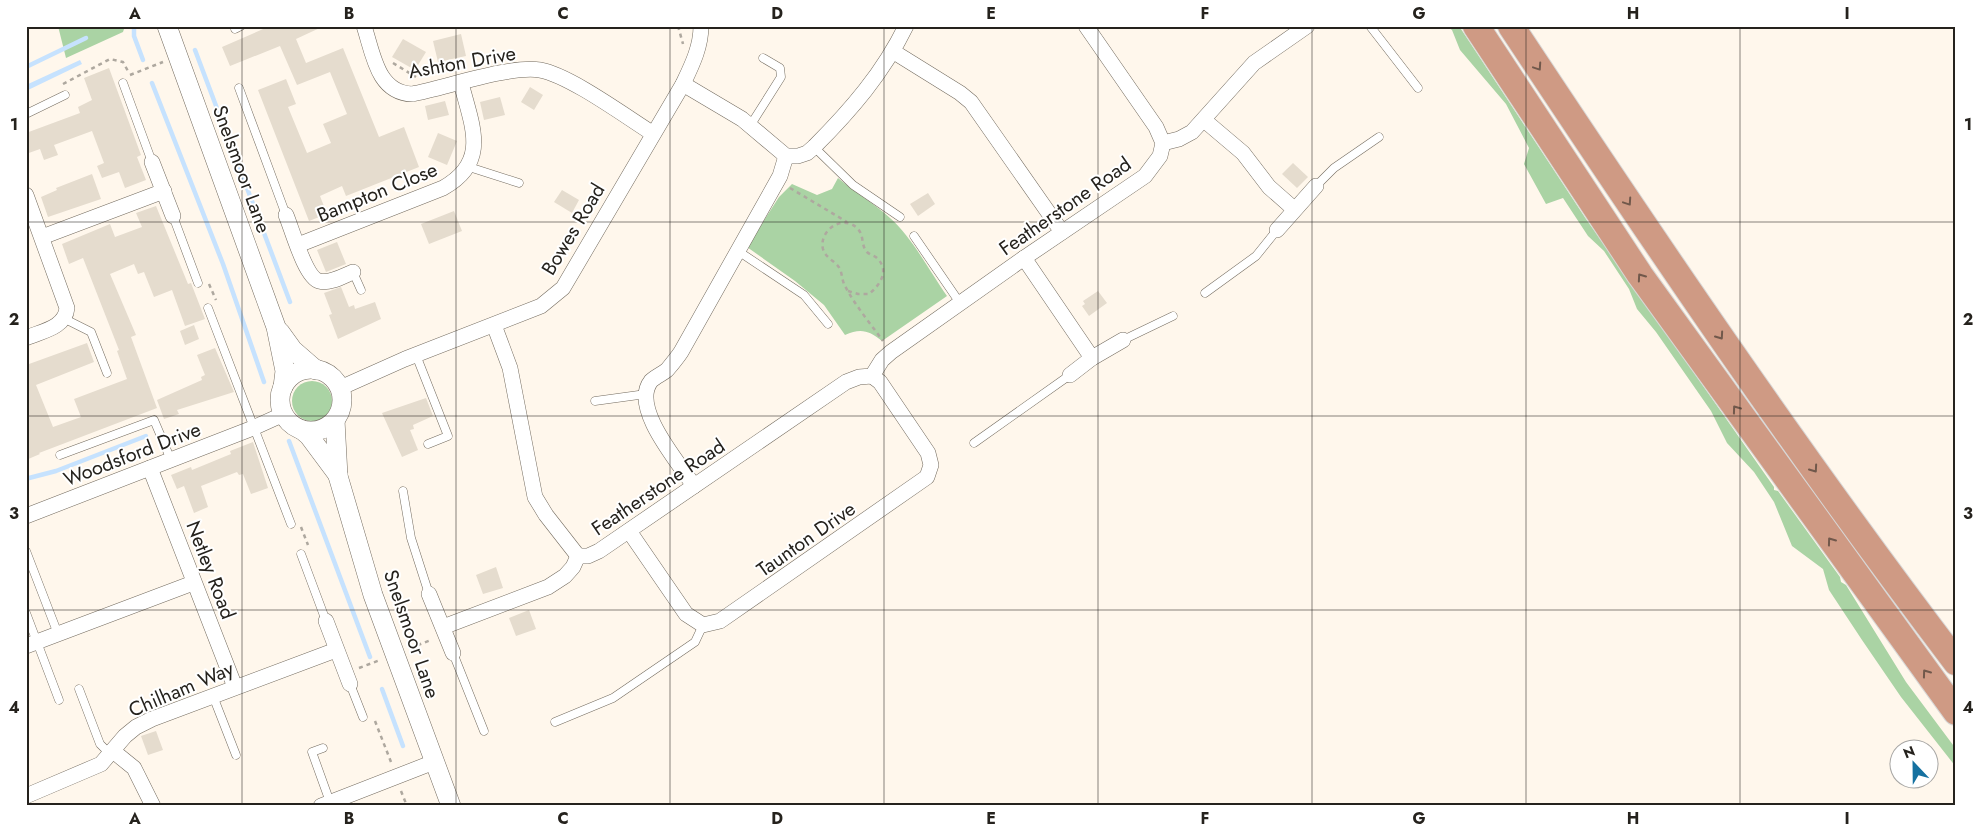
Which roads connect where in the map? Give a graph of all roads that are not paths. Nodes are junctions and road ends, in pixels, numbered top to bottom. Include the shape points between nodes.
1 (167, 26) edge
2 (364, 26) edge
3 (700, 26) edge
4 (906, 26) edge
5 (1086, 26) edge
6 (1308, 26) edge
7 (1370, 26) edge
8 (1476, 26) edge
9 (1511, 26) edge
10 (894, 52) junction
11 (762, 58) dead end
12 (461, 83) junction
13 (123, 84) dead end
14 (683, 84) junction
15 (238, 88) dead end
16 (1418, 88) dead end
17 (65, 95) dead end
18 (26, 114) edge
19 (1204, 120) junction
20 (750, 126) junction
21 (652, 133) junction
22 (1379, 137) dead end
23 (1163, 142) junction
24 (814, 147) junction
25 (786, 156) junction
26 (152, 162) joint
27 (468, 167) junction
28 (519, 183) dead end
29 (1316, 186) joint
30 (164, 191) junction
31 (26, 194) edge
32 (1294, 210) junction
33 (286, 215) joint
34 (173, 216) joint
35 (900, 217) dead end
36 (1277, 230) joint
37 (1062, 232) junction
38 (914, 236) dead end
39 (42, 237) junction
40 (298, 245) junction
41 (738, 251) junction
42 (1024, 258) junction
43 (353, 272) joint
44 (198, 283) dead end
45 (361, 290) dead end
46 (1206, 293) dead end
47 (960, 303) junction
48 (208, 308) dead end
49 (1173, 316) dead end
50 (64, 319) junction
51 (828, 324) dead end
52 (494, 325) junction
53 (276, 327) junction
54 (26, 338) edge
55 (1123, 340) joint
56 (416, 355) junction
57 (1092, 358) junction
58 (316, 370) junction
59 (107, 373) dead end
60 (1070, 375) joint
61 (872, 376) junction
62 (284, 387) junction
63 (340, 388) junction
64 (646, 394) junction
65 (595, 401) dead end
66 (284, 414) junction
67 (335, 420) junction
68 (253, 428) junction
69 (302, 430) junction
70 (974, 443) dead end
71 (428, 444) dead end
72 (60, 455) dead end
73 (171, 460) junction
74 (150, 468) junction
75 (338, 476) junction
76 (694, 486) junction
77 (403, 491) dead end
78 (26, 516) edge
79 (291, 524) dead end
80 (629, 531) junction
81 (26, 551) edge
82 (301, 554) dead end
83 (578, 556) junction
84 (194, 583) junction
85 (430, 594) joint
86 (26, 613) edge
87 (326, 621) joint
88 (703, 625) junction
89 (443, 627) junction
90 (58, 634) junction
91 (32, 644) edge
92 (336, 650) junction
93 (453, 653) joint
94 (1956, 662) edge
95 (350, 684) joint
96 (235, 687) junction
97 (79, 689) dead end
98 (212, 696) junction
99 (59, 700) dead end
100 (1956, 712) edge
101 (363, 718) dead end
102 (555, 722) dead end
103 (484, 731) dead end
104 (323, 748) dead end
105 (112, 753) junction
106 (236, 755) dead end
107 (434, 762) junction
108 (26, 796) edge
109 (325, 804) edge
110 (153, 806) edge
111 (451, 806) edge

1 - 53 street, Snelsmoor Lane
2 - 12 street, Ashton Drive via 382,78 393,89 412,94
3 - 14 street, Bowes Road via 701,36 695,58
4 - 10 street
5 - 23 street
6 - 19 street via 1254,63
7 - 16 lane
100 -> 8 highway via 1640,275
9 -> 94 highway via 1668,262 1894,581
10 - 24 street via 858,102
10 - 37 street via 971,102
11 - 20 lane via 780,68 781,77
12 - 21 street, Ashton Drive via 517,70 538,70 557,75
12 - 27 street via 474,147
13 - 26 lane
14 - 20 street
14 - 21 street, Bowes Road
15 - 33 lane, Bampton Close
17 - 18 lane
19 - 23 street via 1179,139
19 - 32 street via 1242,153 1269,187
20 - 25 street
21 - 52 street, Bowes Road via 563,288 541,306
22 - 29 lane via 1334,168
23 - 37 street, Featherstone Road via 1160,156 1144,176
24 - 25 street via 798,156
24 - 35 lane via 853,185
25 - 41 street via 780,176
26 - 30 street
27 - 28 lane
27 - 40 street, Bampton Close via 459,179 443,188
29 - 32 street
30 - 34 street
30 - 39 street
31 - 39 street
32 - 36 street
33 - 40 street, Bampton Close
34 - 44 lane
36 - 46 lane via 1256,256
37 - 42 street, Featherstone Road
38 - 47 lane
39 - 50 street via 66,303
40 - 43 street, Bampton Close via 310,274 318,281 328,282
41 - 51 lane via 804,295
41 - 64 street via 682,352 667,370 651,382
42 - 47 street, Featherstone Road
42 - 57 street
43 - 45 lane
47 - 61 street, Featherstone Road via 891,352
48 - 68 lane
49 - 55 lane
50 - 54 street via 58,325
50 - 59 lane via 90,332
52 - 56 street, Bowes Road
52 - 83 street, Featherstone Road via 510,368 535,496
53 - 58 street, Snelsmoor Lane via 293,350
53 - 62 street, Snelsmoor Lane via 285,371
55 - 57 street
56 - 63 street, Bowes Road
56 - 71 lane via 448,436
57 - 60 street
58 - 62 street via 297,373
58 - 63 street via 330,376
60 - 70 lane
61 - 76 street, Featherstone Road via 859,376 846,382
61 - 88 street, Taunton Drive via 880,382 928,453 931,465 927,477 720,622
62 - 66 street via 281,405
63 - 67 street via 342,405
64 - 65 lane
64 - 76 street via 649,416 655,428
66 - 68 street, Woodsford Drive
66 - 69 street via 288,421
67 - 69 street via 320,430
67 - 75 street, Snelsmoor Lane
68 - 73 street, Woodsford Drive
68 - 79 lane
69 - 75 street, Snelsmoor Lane
72 - 73 lane via 154,420
73 - 74 street, Woodsford Drive
74 - 78 street, Woodsford Drive
74 - 84 street, Netley Road
75 - 107 street, Snelsmoor Lane via 373,595
76 - 80 street, Featherstone Road
77 - 85 lane via 411,538
80 - 83 street, Featherstone Road via 600,551
80 - 88 street via 686,614
81 - 90 lane
82 - 87 lane
83 - 89 street via 574,567 548,587
84 - 90 street
84 - 96 street, Netley Road
85 - 89 street
86 - 91 lane
87 - 92 street
88 - 102 lane via 694,642 613,698
89 - 93 street
90 - 91 street
91 - 99 lane
92 - 95 street
92 - 96 street, Chilham Way
93 - 103 lane
95 - 101 lane
96 - 98 street, Chilham Way
97 - 105 lane via 100,744
98 - 105 street, Chilham Way via 136,726
98 - 106 lane
104 - 109 lane via 312,752
105 - 108 street, Chilham Way via 101,764
105 - 110 street via 134,768
107 - 109 street
107 - 111 street, Snelsmoor Lane

